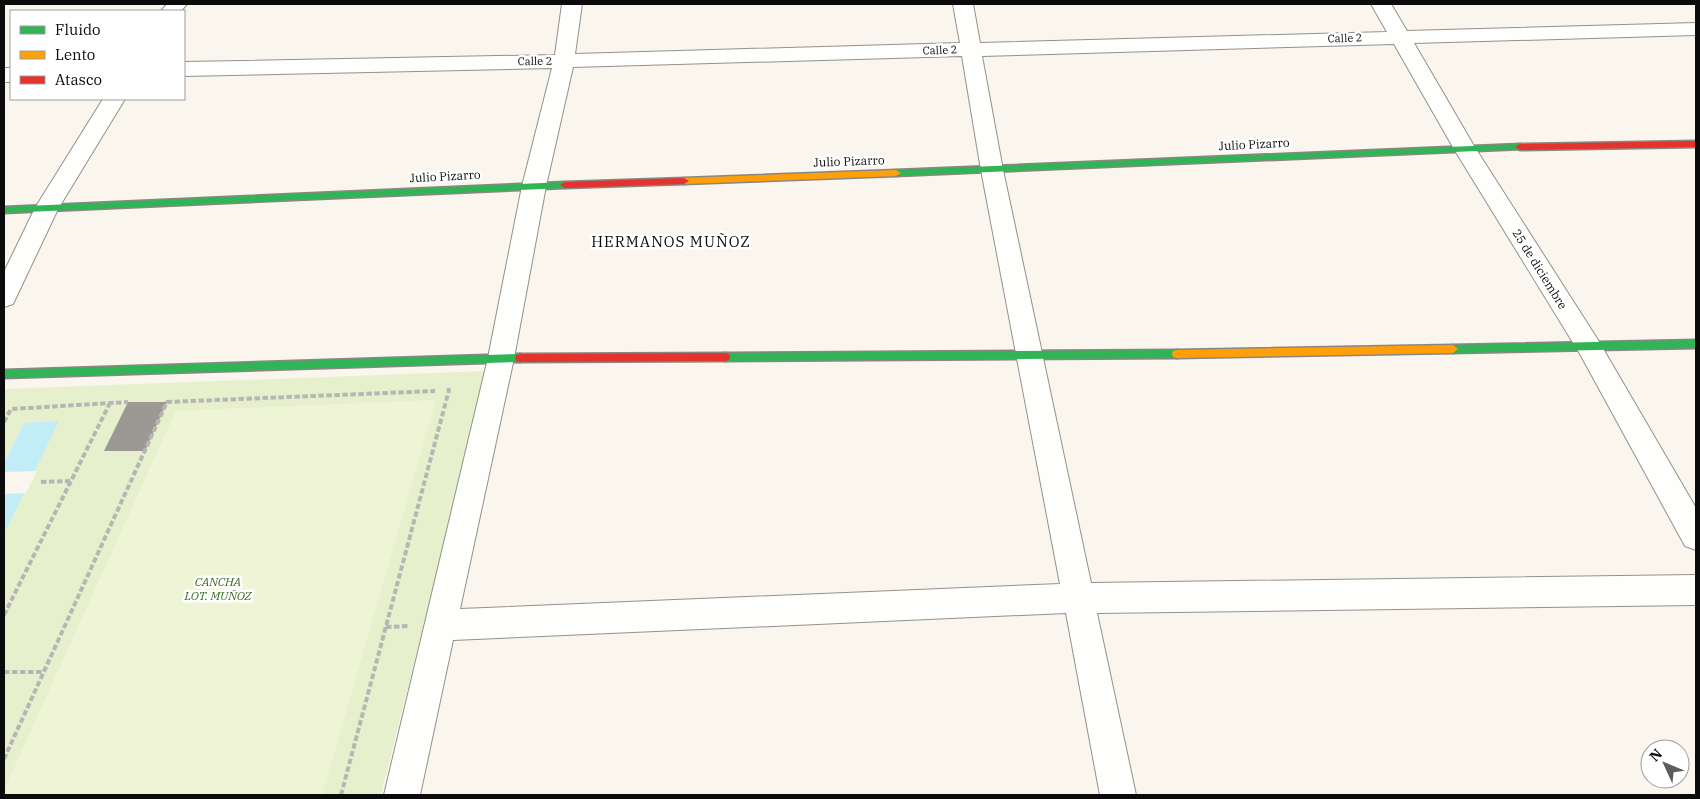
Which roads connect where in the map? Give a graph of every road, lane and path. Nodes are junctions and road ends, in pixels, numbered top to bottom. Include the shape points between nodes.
1 (572, 4) edge
2 (963, 4) edge
3 (1381, 4) edge
4 (1696, 29) edge
5 (1400, 36) junction
6 (971, 49) junction
7 (564, 60) junction
8 (185, 69) edge
9 (113, 100) edge
10 (1696, 144) edge
11 (1465, 149) junction
12 (992, 170) junction
13 (534, 186) junction
14 (47, 208) junction
15 (4, 210) edge
16 (4, 297) edge
17 (1696, 344) edge
18 (1589, 347) junction
19 (1031, 356) junction
20 (500, 358) junction
21 (4, 374) edge
22 (128, 402) dead end
23 (110, 403) junction
24 (4, 422) edge
25 (70, 481) junction
26 (41, 482) dead end
27 (1696, 536) edge
28 (1696, 590) edge
29 (1079, 598) junction
30 (4, 615) edge
31 (442, 625) junction
32 (4, 672) edge
33 (44, 672) junction
34 (4, 759) edge
35 (341, 795) edge
36 (402, 795) edge
37 (1118, 795) edge

1 - 7 street
2 - 6 street
3 - 5 street, 25 de diciembre
4 - 5 street, Calle 2
5 - 6 street, Calle 2
5 - 11 street, 25 de diciembre
6 - 7 street, Calle 2
6 - 12 street
7 - 8 street, Calle 2
7 - 13 street
9 - 14 street
10 - 11 street, Julio Pizarro
11 - 12 street, Julio Pizarro
11 - 18 street, 25 de diciembre
12 - 13 street, Julio Pizarro
12 - 19 street
13 - 14 street, Julio Pizarro
13 - 20 street
14 - 15 street, Julio Pizarro
14 - 16 street
17 - 18 street
18 - 19 street
18 - 27 street, 25 de diciembre
19 - 20 street
19 - 29 street
20 - 21 street
20 - 31 street
22 - 23 path
23 - 24 path via 10,409
23 - 25 path
25 - 26 path
25 - 30 path
28 - 29 street
29 - 31 street
29 - 37 street
31 - 36 street
32 - 33 path
33 - 34 path
33 - 35 path via 168,402 449,390

